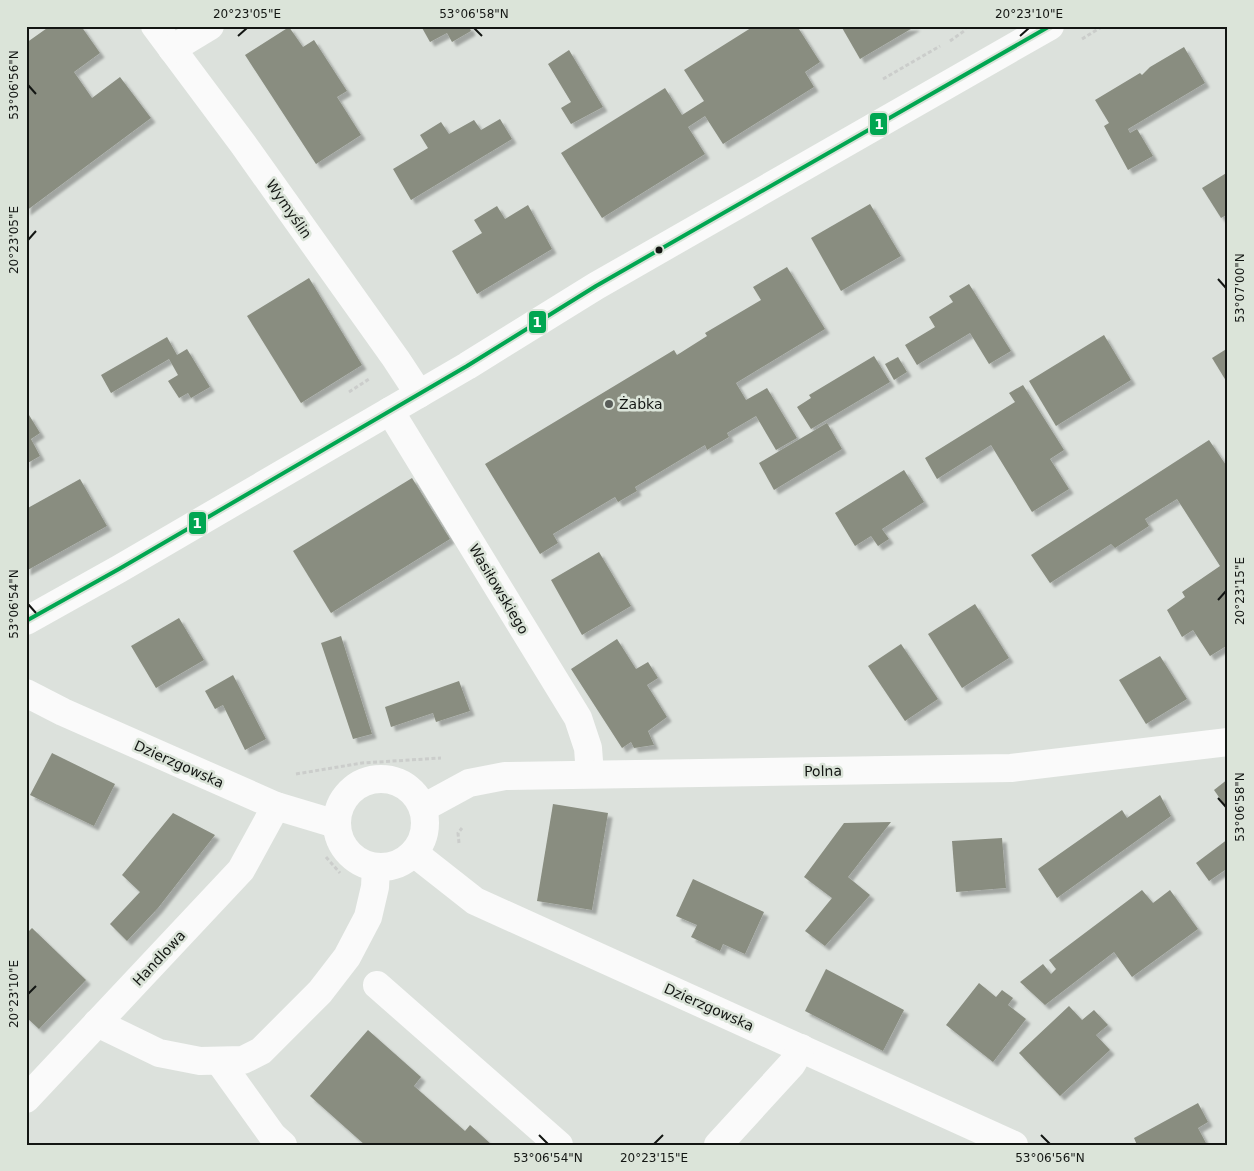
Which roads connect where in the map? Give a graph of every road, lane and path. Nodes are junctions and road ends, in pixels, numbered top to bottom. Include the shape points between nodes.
1 (155, 26) edge
2 (210, 26) edge
3 (1050, 26) edge
4 (1022, 33) edge
5 (172, 49) junction
6 (419, 394) junction
7 (390, 411) junction
8 (26, 621) edge
9 (26, 693) edge
10 (1228, 742) edge
11 (448, 757) dead end
12 (590, 774) junction
13 (287, 776) dead end
14 (276, 806) junction
15 (423, 808) junction
16 (336, 824) junction
17 (463, 826) dead end
18 (460, 852) dead end
19 (318, 853) dead end
20 (414, 853) junction
21 (376, 867) junction
22 (372, 899) junction
23 (377, 985) dead end
24 (97, 1023) junction
25 (801, 1048) junction
26 (219, 1060) junction
27 (26, 1098) edge
28 (283, 1145) edge
29 (559, 1145) edge
30 (718, 1145) edge
31 (1014, 1145) edge

1 - 5 street, Wymyślin
2 - 5 street
3 - 4 street
4 - 6 street
5 - 6 street, Wymyślin
6 - 7 street
7 - 8 street
7 - 12 street, Wasiłowskiego via 578,718 588,748
9 - 14 street, Dzierzgowska
10 - 12 street, Polna via 1011,768
11 - 13 path via 362,763
12 - 15 street, Polna via 505,776 469,784
14 - 16 street, Dzierzgowska
14 - 24 street, Handlowa via 241,870
15 - 16 street via 415,794 403,784 388,779 372,779 346,795 338,809
15 - 20 street via 426,824 423,840
16 - 21 street via 339,839 347,852 358,862
17 - 18 path via 458,833
19 - 22 path via 342,876 351,890
20 - 21 street via 402,863 387,868
20 - 25 street, Dzierzgowska via 475,901
21 - 22 street
22 - 26 street via 368,917 346,957 320,992 261,1051 243,1060
23 - 29 street
24 - 26 street via 159,1053 200,1061
24 - 27 street, Handlowa
25 - 30 street via 792,1064
25 - 31 street, Dzierzgowska
26 - 28 street via 272,1135

